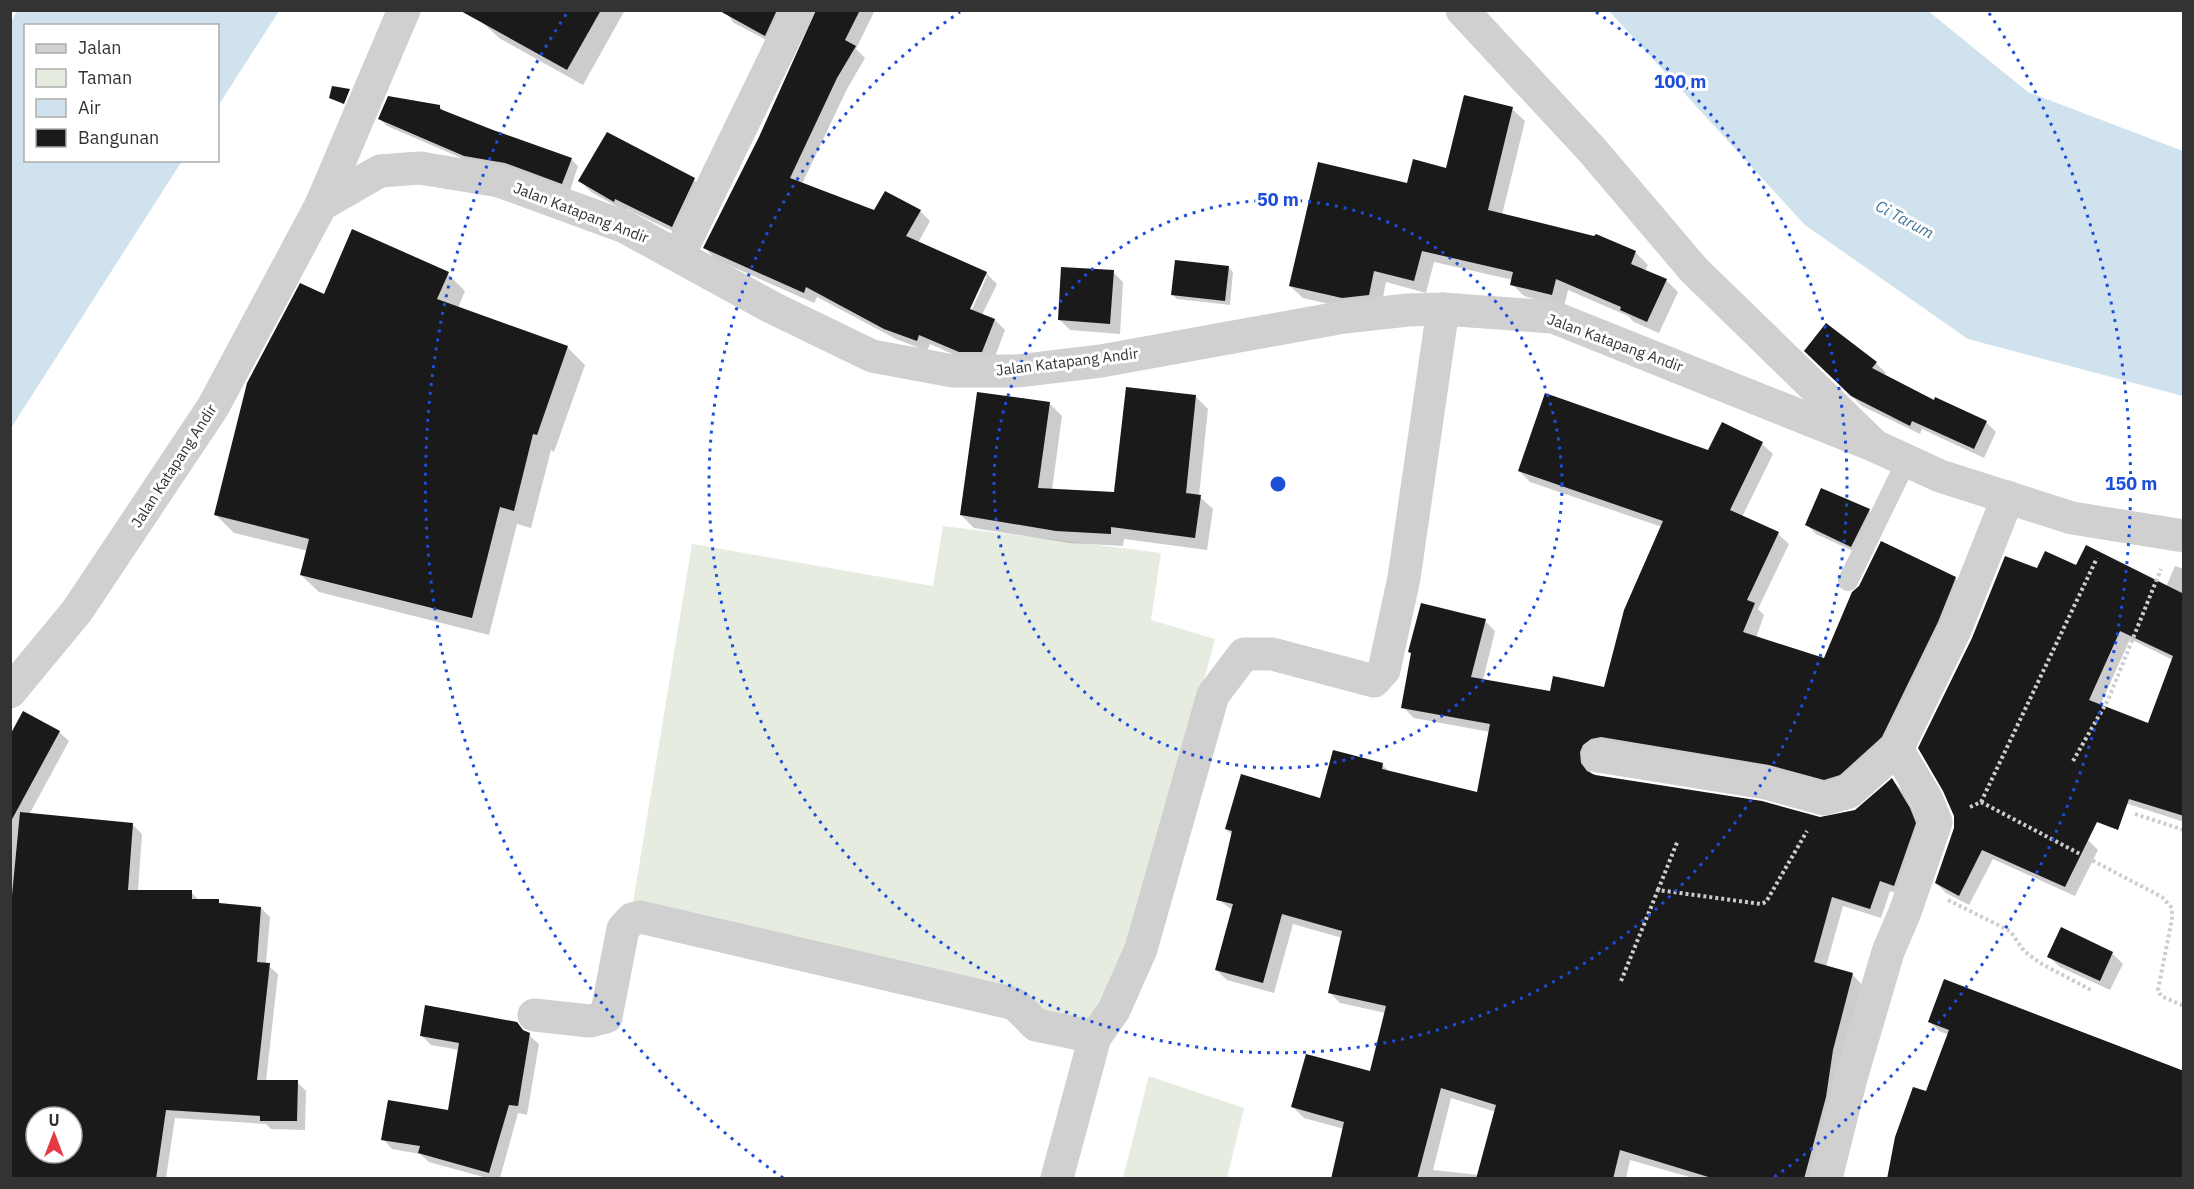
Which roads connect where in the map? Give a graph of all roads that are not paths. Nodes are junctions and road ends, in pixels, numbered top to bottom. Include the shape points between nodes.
1 (404, 10) edge
2 (798, 10) edge
3 (1462, 10) edge
4 (321, 205) junction
5 (679, 255) junction
6 (1443, 309) junction
7 (1875, 446) junction
8 (1906, 462) junction
9 (2008, 497) junction
10 (2179, 535) edge
11 (1848, 581) dead end
12 (10, 692) edge
13 (1897, 749) junction
14 (1598, 756) dead end
15 (534, 1016) dead end
16 (1095, 1038) junction
17 (1057, 1179) edge
18 (1826, 1179) edge

1 - 4 street
2 - 5 street
3 - 7 street via 1592,150 1694,270
4 - 5 street, Jalan Katapang Andir via 380,171 420,168 499,182 625,227
4 - 12 street, Jalan Katapang Andir via 213,407 77,611
5 - 6 street, Jalan Katapang Andir via 771,307 872,356 953,371 1017,371 1101,361 1344,317
6 - 7 street, Jalan Katapang Andir via 1553,317
6 - 16 street via 1404,578 1384,670 1374,681 1272,654 1244,654 1214,695 1141,950 1114,1010
7 - 8 street, Jalan Katapang Andir
8 - 9 street, Jalan Katapang Andir
8 - 11 lane
9 - 10 street, Jalan Katapang Andir via 2072,518
9 - 13 street via 1955,630
13 - 14 street via 1849,792 1824,799 1766,783
13 - 18 street via 1936,822 1888,952
15 - 16 street via 590,1021 606,1017 623,929 640,917 1016,1004 1036,1025
16 - 17 street

